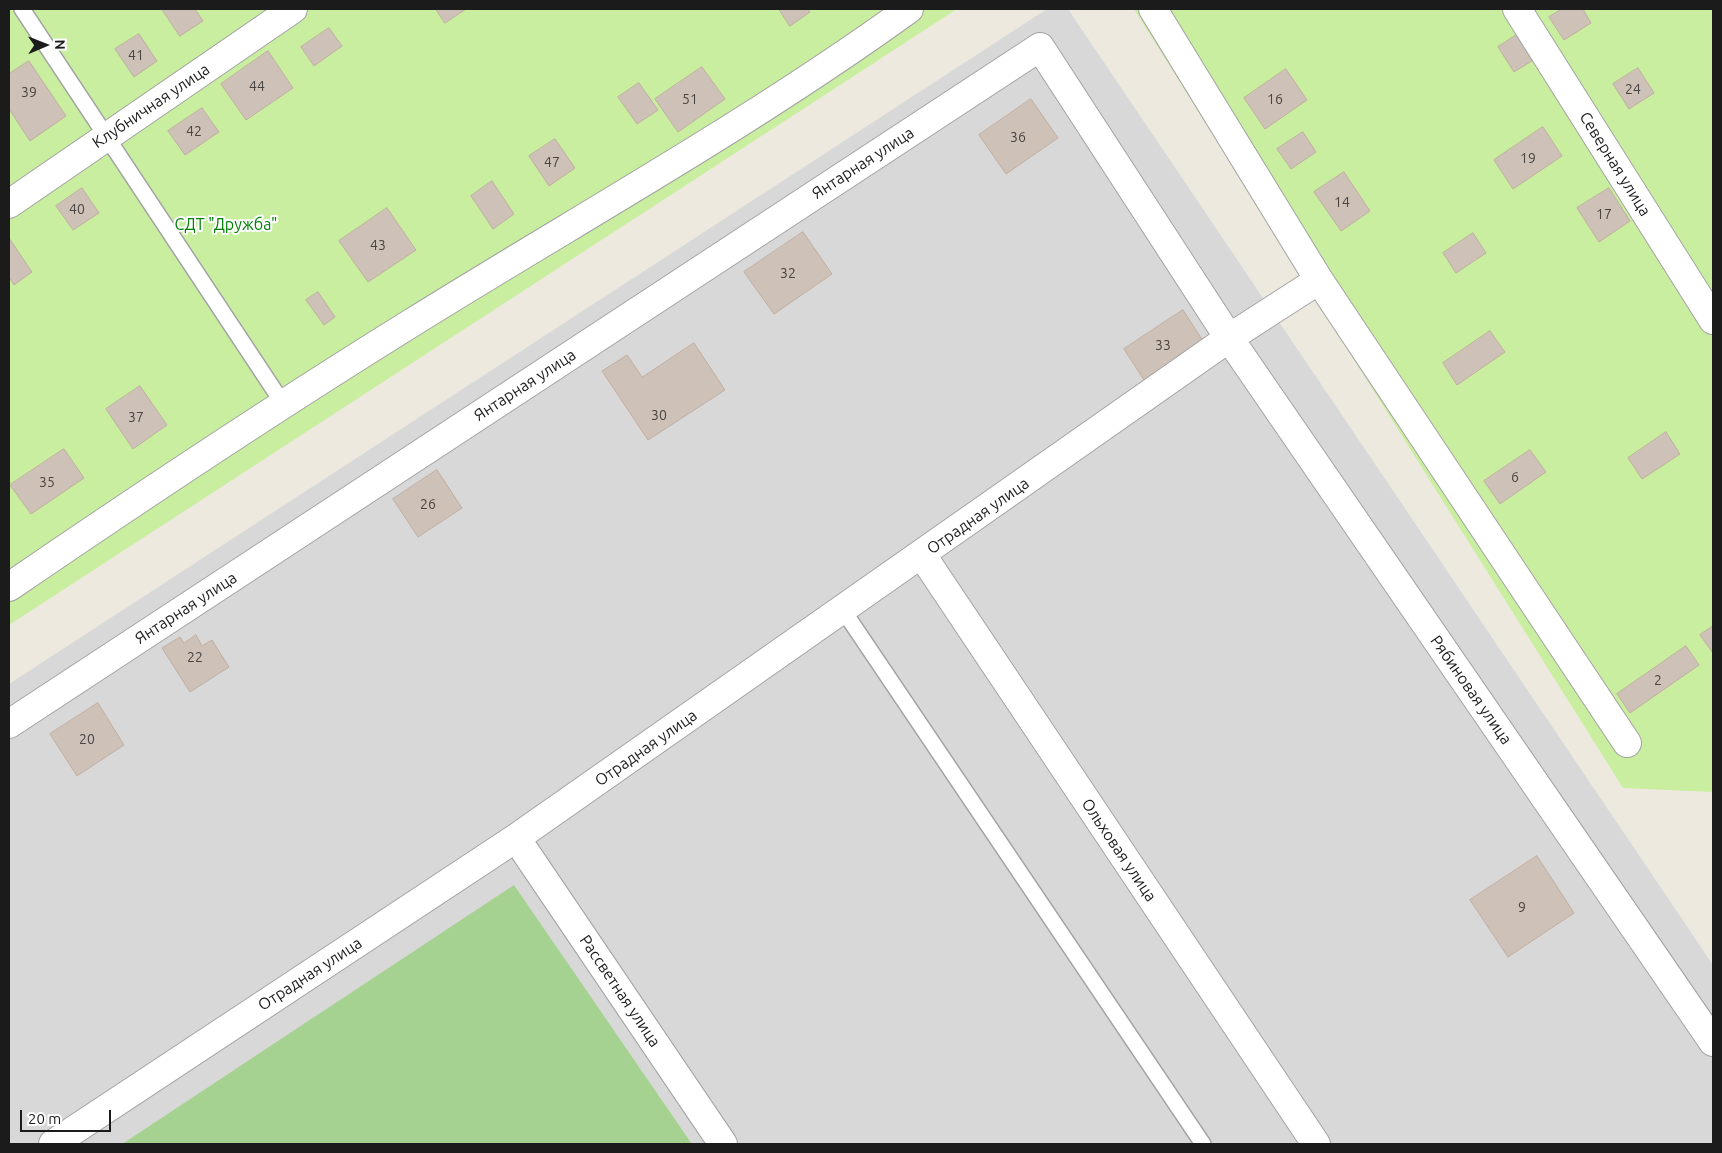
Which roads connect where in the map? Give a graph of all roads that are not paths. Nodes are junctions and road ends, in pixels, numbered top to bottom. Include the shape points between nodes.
1 (22, 9) edge
2 (293, 9) edge
3 (909, 9) edge
4 (1153, 9) edge
5 (1517, 9) edge
6 (1040, 47) joint
7 (106, 136) junction
8 (9, 204) edge
9 (1319, 280) junction
10 (1713, 320) edge
11 (1229, 338) junction
12 (284, 405) junction
13 (922, 555) junction
14 (9, 587) edge
15 (843, 610) junction
16 (9, 724) edge
17 (1627, 743) dead end
18 (516, 838) junction
19 (1713, 1042) edge
20 (53, 1144) edge
21 (723, 1144) edge
22 (1203, 1144) edge
23 (1316, 1144) edge

1 - 7 lane
2 - 7 street, Клубничная улица
3 - 12 street via 838,60 702,148 413,322
4 - 9 street
5 - 10 street, Северная улица
6 - 11 street, Рябиновая улица
6 - 16 street, Янтарная улица
7 - 8 street, Клубничная улица
7 - 12 lane
9 - 11 street, Отрадная улица
9 - 17 street
11 - 13 street, Отрадная улица
11 - 19 street, Рябиновая улица
12 - 14 street
13 - 15 street, Отрадная улица
13 - 23 street, Ольховая улица
15 - 18 street, Отрадная улица
15 - 22 lane
18 - 20 street, Отрадная улица
18 - 21 street, Рассветная улица

